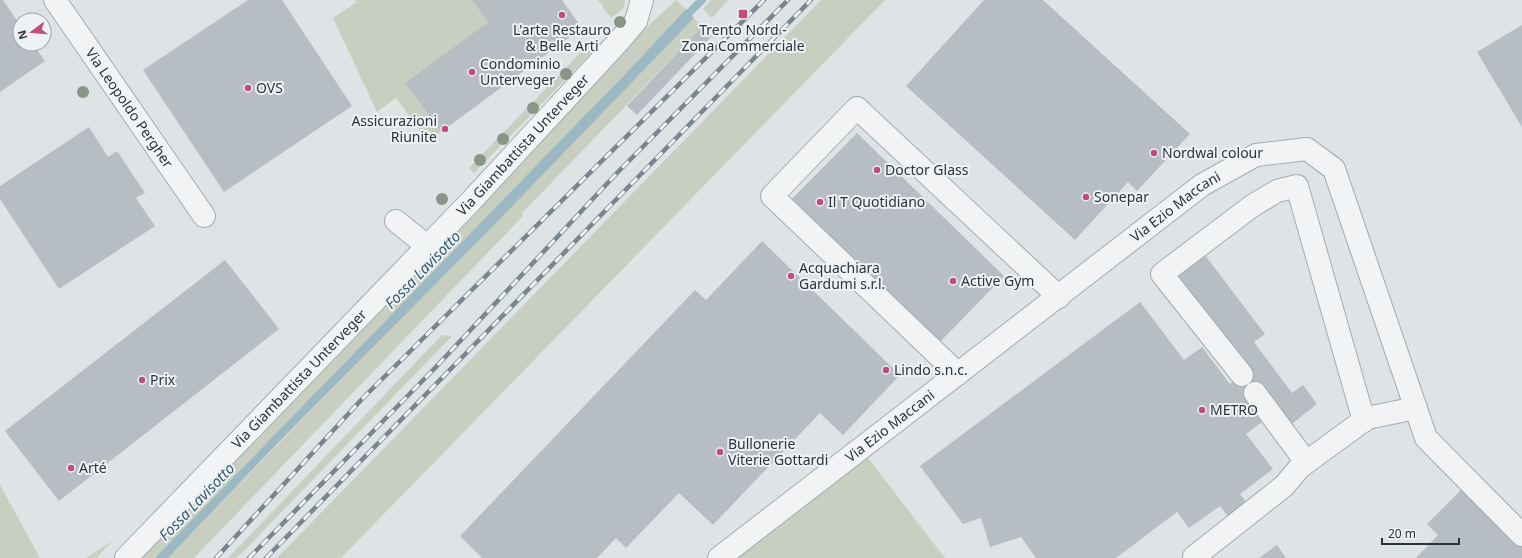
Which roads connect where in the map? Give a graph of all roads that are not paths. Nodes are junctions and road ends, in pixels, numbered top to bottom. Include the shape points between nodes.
1 (54, 0) edge
2 (642, 0) edge
3 (204, 216) dead end
4 (396, 221) dead end
5 (427, 246) junction
6 (1059, 297) junction
7 (958, 374) junction
8 (1242, 375) dead end
9 (1255, 393) dead end
10 (1416, 408) junction
11 (1364, 421) junction
12 (1306, 462) junction
13 (1522, 535) edge
14 (1194, 557) dead end
15 (126, 558) edge
16 (719, 558) edge

1 - 3 street, Via Leopoldo Pergher
2 - 5 street, Via Giambattista Unterveger via 636,21 619,41
4 - 5 street
5 - 15 street, Via Giambattista Unterveger
6 - 7 street, Via Ezio Maccani
6 - 7 street via 857,108 772,196
6 - 10 street, Via Ezio Maccani via 1202,186 1256,155 1307,149 1334,169
7 - 16 street, Via Ezio Maccani
8 - 11 street via 1162,274 1252,206 1277,191 1297,186
9 - 12 street
10 - 11 street via 1367,418
10 - 13 street, Via Ezio Maccani via 1426,438
11 - 12 street
12 - 14 street via 1284,486

